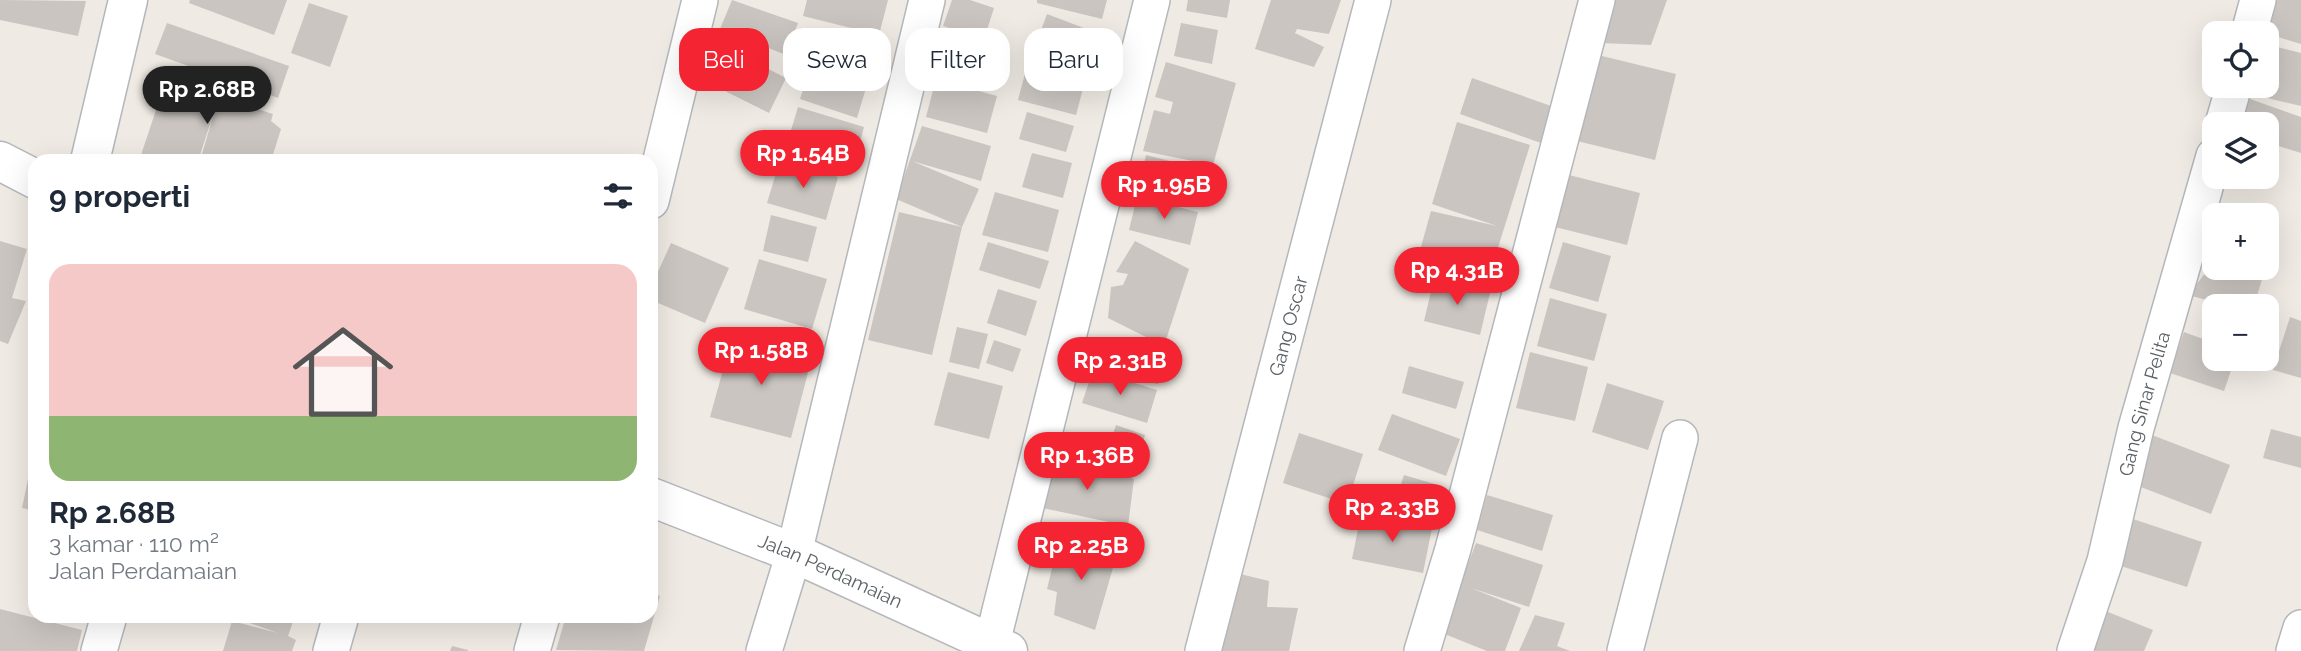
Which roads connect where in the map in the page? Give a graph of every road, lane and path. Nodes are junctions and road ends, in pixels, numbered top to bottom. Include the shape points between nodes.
1 (128, 0) edge
2 (700, 0) edge
3 (927, 0) edge
4 (1152, 0) edge
5 (1373, 0) edge
6 (1597, 0) edge
7 (2258, 0) edge
8 (2252, 21) edge
9 (92, 154) edge
10 (0, 161) edge
11 (658, 172) edge
12 (28, 175) edge
13 (2205, 189) edge
14 (1680, 438) dead end
15 (658, 500) edge
16 (794, 553) junction
17 (107, 623) edge
18 (339, 623) edge
19 (540, 623) edge
20 (2301, 628) edge
21 (997, 649) edge
22 (99, 651) edge
23 (331, 651) edge
24 (532, 651) edge
25 (764, 651) edge
26 (1203, 651) edge
27 (1422, 651) edge
28 (1625, 651) edge
29 (2075, 651) edge
30 (2294, 651) edge

1 - 9 street
2 - 11 street
3 - 16 street
4 - 21 street
5 - 26 street, Gang Oscar
6 - 27 street
7 - 8 street
10 - 12 street
13 - 29 street, Gang Sinar Pelita via 2136,428 2105,561
14 - 28 street
15 - 16 street, Jalan Perdamaian
16 - 21 street, Jalan Perdamaian
16 - 25 street
17 - 22 street
18 - 23 street
19 - 24 street
20 - 30 street

